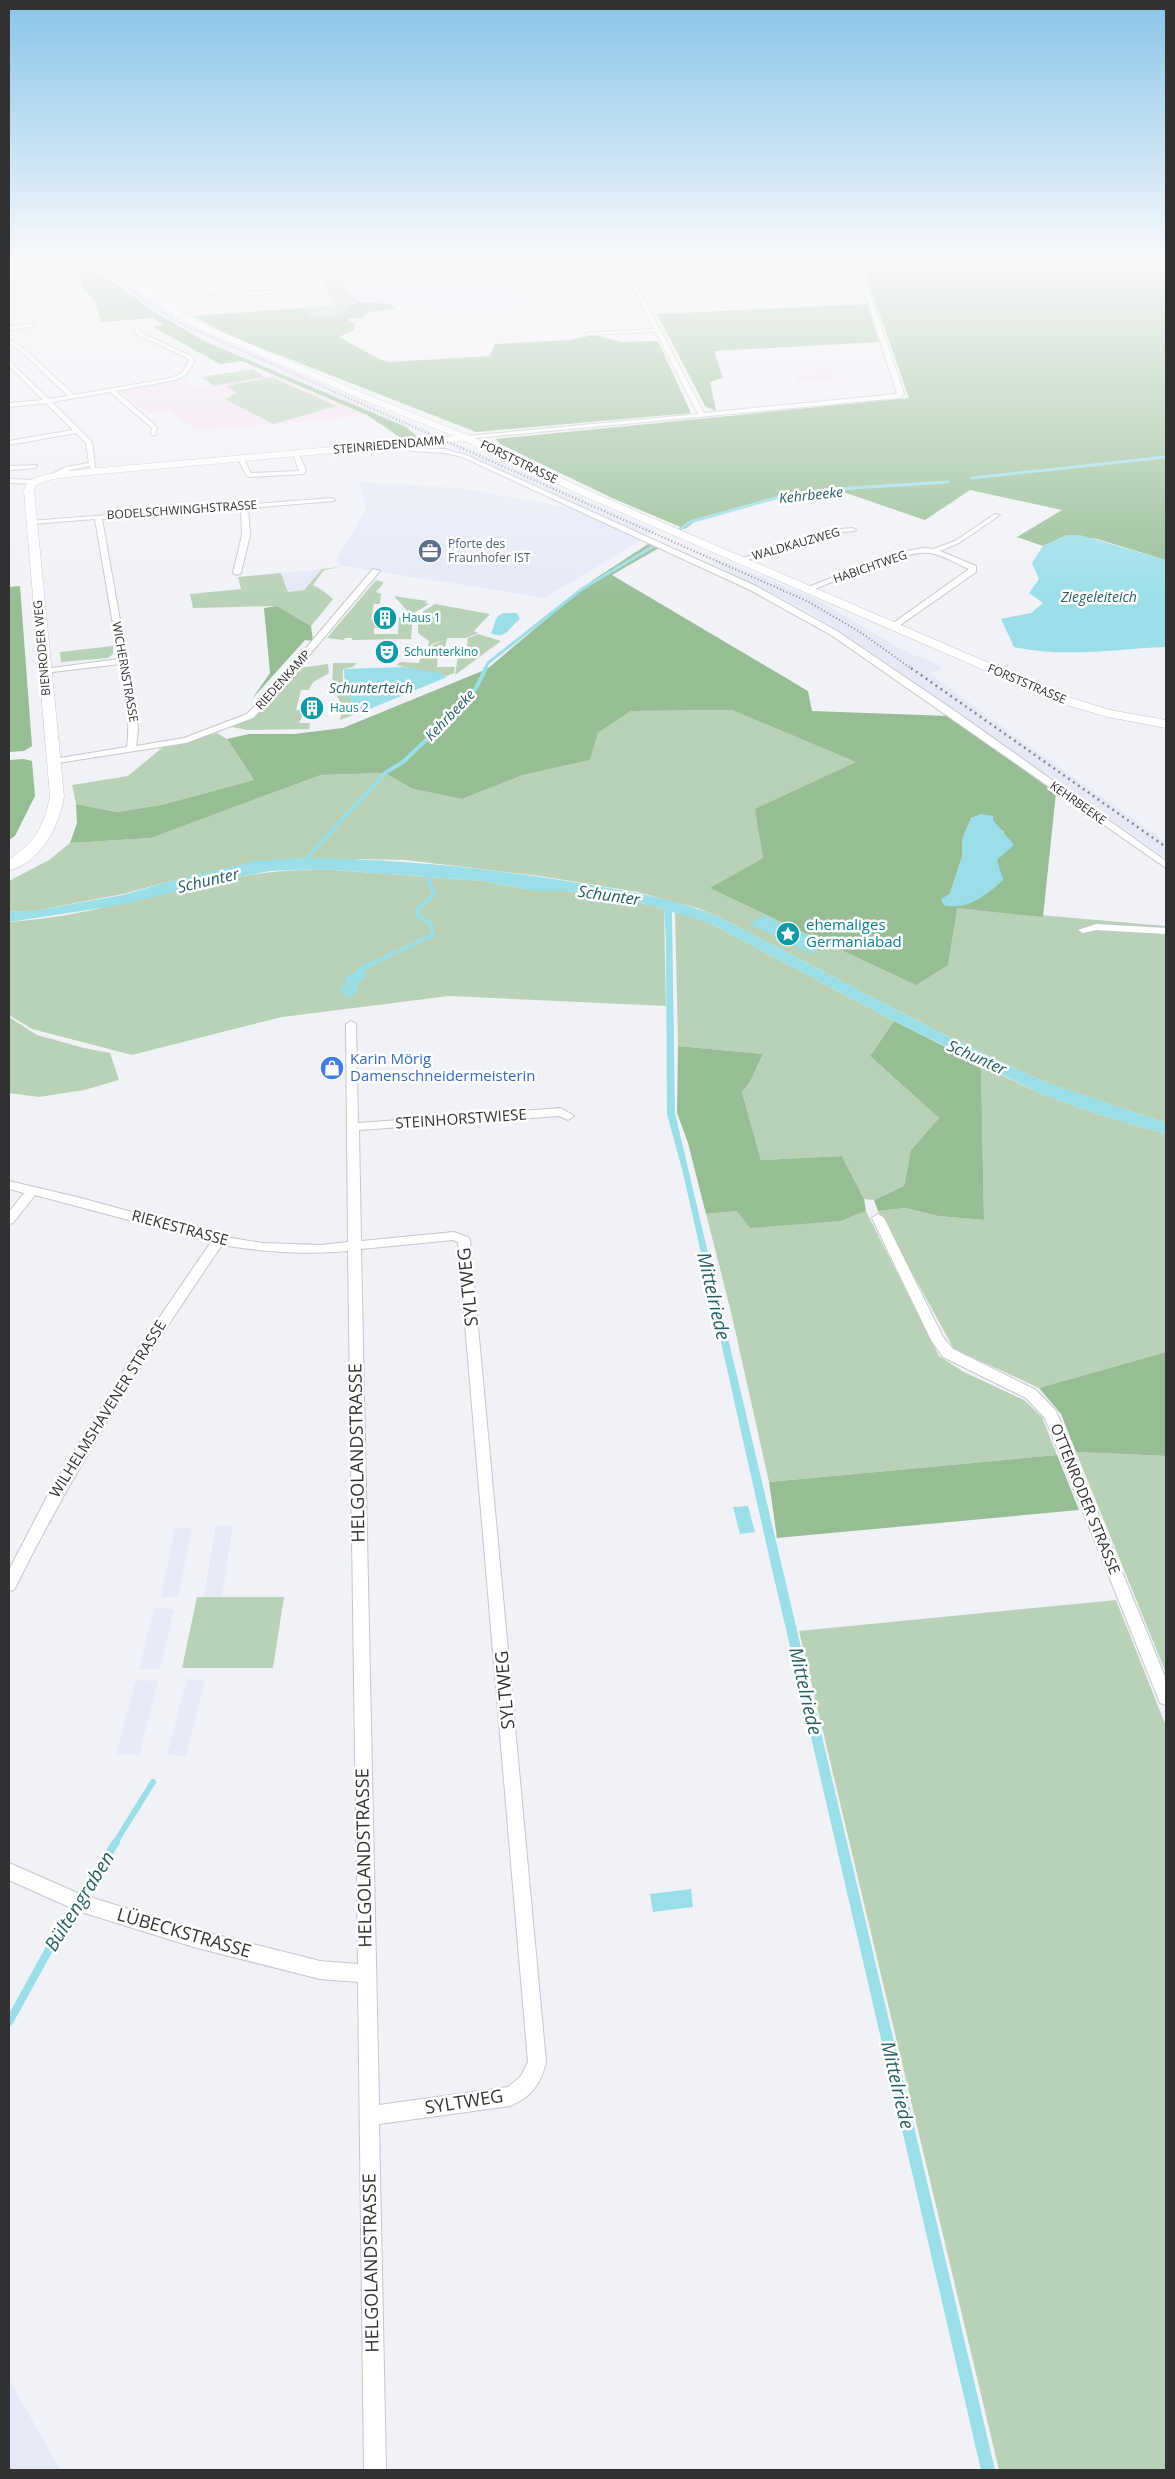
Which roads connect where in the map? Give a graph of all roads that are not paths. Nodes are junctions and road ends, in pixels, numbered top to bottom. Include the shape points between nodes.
1 (22, 374) edge
2 (45, 374) edge
3 (184, 374) edge
4 (311, 374) edge
5 (681, 374) edge
6 (896, 374) edge
7 (49, 377) junction
8 (27, 380) junction
9 (111, 390) junction
10 (73, 397) junction
11 (48, 401) junction
12 (9, 405) edge
13 (702, 415) junction
14 (77, 431) junction
15 (153, 434) dead end
16 (468, 438) junction
17 (9, 443) edge
18 (407, 443) junction
19 (296, 454) junction
20 (241, 459) junction
21 (35, 466) dead end
22 (9, 468) edge
23 (94, 468) junction
24 (9, 481) edge
25 (34, 482) junction
26 (332, 500) dead end
27 (244, 506) junction
28 (997, 515) dead end
29 (98, 516) junction
30 (32, 522) junction
31 (853, 530) dead end
32 (934, 551) junction
33 (740, 560) junction
34 (376, 571) dead end
35 (238, 573) dead end
36 (807, 589) junction
37 (893, 626) junction
38 (123, 661) junction
39 (44, 670) junction
40 (1166, 724) edge
41 (131, 750) junction
42 (54, 762) junction
43 (54, 816) junction
44 (9, 855) edge
45 (9, 866) edge
46 (1166, 866) edge
47 (1083, 930) dead end
48 (1166, 931) edge
49 (351, 1024) dead end
50 (568, 1116) dead end
51 (353, 1127) junction
52 (9, 1186) edge
53 (32, 1191) junction
54 (878, 1218) dead end
55 (9, 1220) edge
56 (219, 1240) junction
57 (355, 1246) junction
58 (9, 1585) edge
59 (1166, 1698) edge
60 (9, 1871) edge
61 (366, 1974) junction
62 (368, 2116) junction
63 (375, 2470) edge

1 - 8 street
2 - 7 street
3 - 9 street via 173,379
4 - 16 main road, FORSTSTRASSE
5 - 13 street
6 - 13 street, STEINRIEDENDAMM via 902,393 900,396
7 - 8 street
7 - 10 street
8 - 11 street
9 - 10 street
9 - 15 street via 155,428
10 - 11 street
11 - 12 street
11 - 14 street
13 - 16 street, STEINRIEDENDAMM
14 - 17 street
14 - 23 street via 90,442
16 - 18 main road, STEINRIEDENDAMM
16 - 33 main road, FORSTSTRASSE
18 - 19 main road, STEINRIEDENDAMM
18 - 46 street, KEHRBEEKE via 413,450 445,451 464,456 761,592 834,633
19 - 20 main road, STEINRIEDENDAMM
19 - 20 street via 303,470 301,473 249,475
20 - 23 main road, STEINRIEDENDAMM
21 - 22 street
23 - 25 main road, STEINRIEDENDAMM
24 - 25 street
25 - 30 main road, BIENRODER WEG via 28,490
26 - 27 street, BODELSCHWINGHSTRASSE
27 - 29 street, BODELSCHWINGHSTRASSE
27 - 35 street via 246,535
28 - 32 street, HABICHTWEG via 957,542
29 - 30 street, BODELSCHWINGHSTRASSE
29 - 38 street, WICHERNSTRASSE
30 - 39 main road, BIENRODER WEG
31 - 33 street, WALDKAUZWEG via 842,530
32 - 36 street, HABICHTWEG via 898,554
32 - 37 street, HABICHTWEG via 973,568 969,574
33 - 36 main road, FORSTSTRASSE
34 - 41 street, RIEDENKAMP via 250,716 203,735
36 - 37 main road, FORSTSTRASSE
37 - 40 main road, FORSTSTRASSE via 1072,703
38 - 39 street
38 - 41 street, WICHERNSTRASSE via 134,730
39 - 42 main road, BIENRODER WEG
41 - 42 street
42 - 43 main road, BIENRODER WEG via 57,796
43 - 44 main road
43 - 45 main road, BIENRODER WEG via 45,836
47 - 48 street via 1106,927
49 - 51 street
50 - 51 street, STEINHORSTWIESE via 561,1112
51 - 57 street
52 - 53 street, RIEKESTRASSE
53 - 55 street
53 - 56 street, RIEKESTRASSE
54 - 59 street, OTTENRODER STRASSE via 938,1340 948,1353 1031,1394 1051,1416
56 - 57 street, RIEKESTRASSE via 284,1249
56 - 58 street, WILHELMSHAVENER STRASSE via 108,1405 53,1498
57 - 61 street, HELGOLANDSTRASSE
57 - 62 street, SYLTWEG via 454,1236 466,1244 536,2048 534,2076 510,2096
60 - 61 street, LÜBECKSTRASSE via 78,1902 197,1940 320,1970
61 - 62 street, HELGOLANDSTRASSE
62 - 63 street, HELGOLANDSTRASSE

